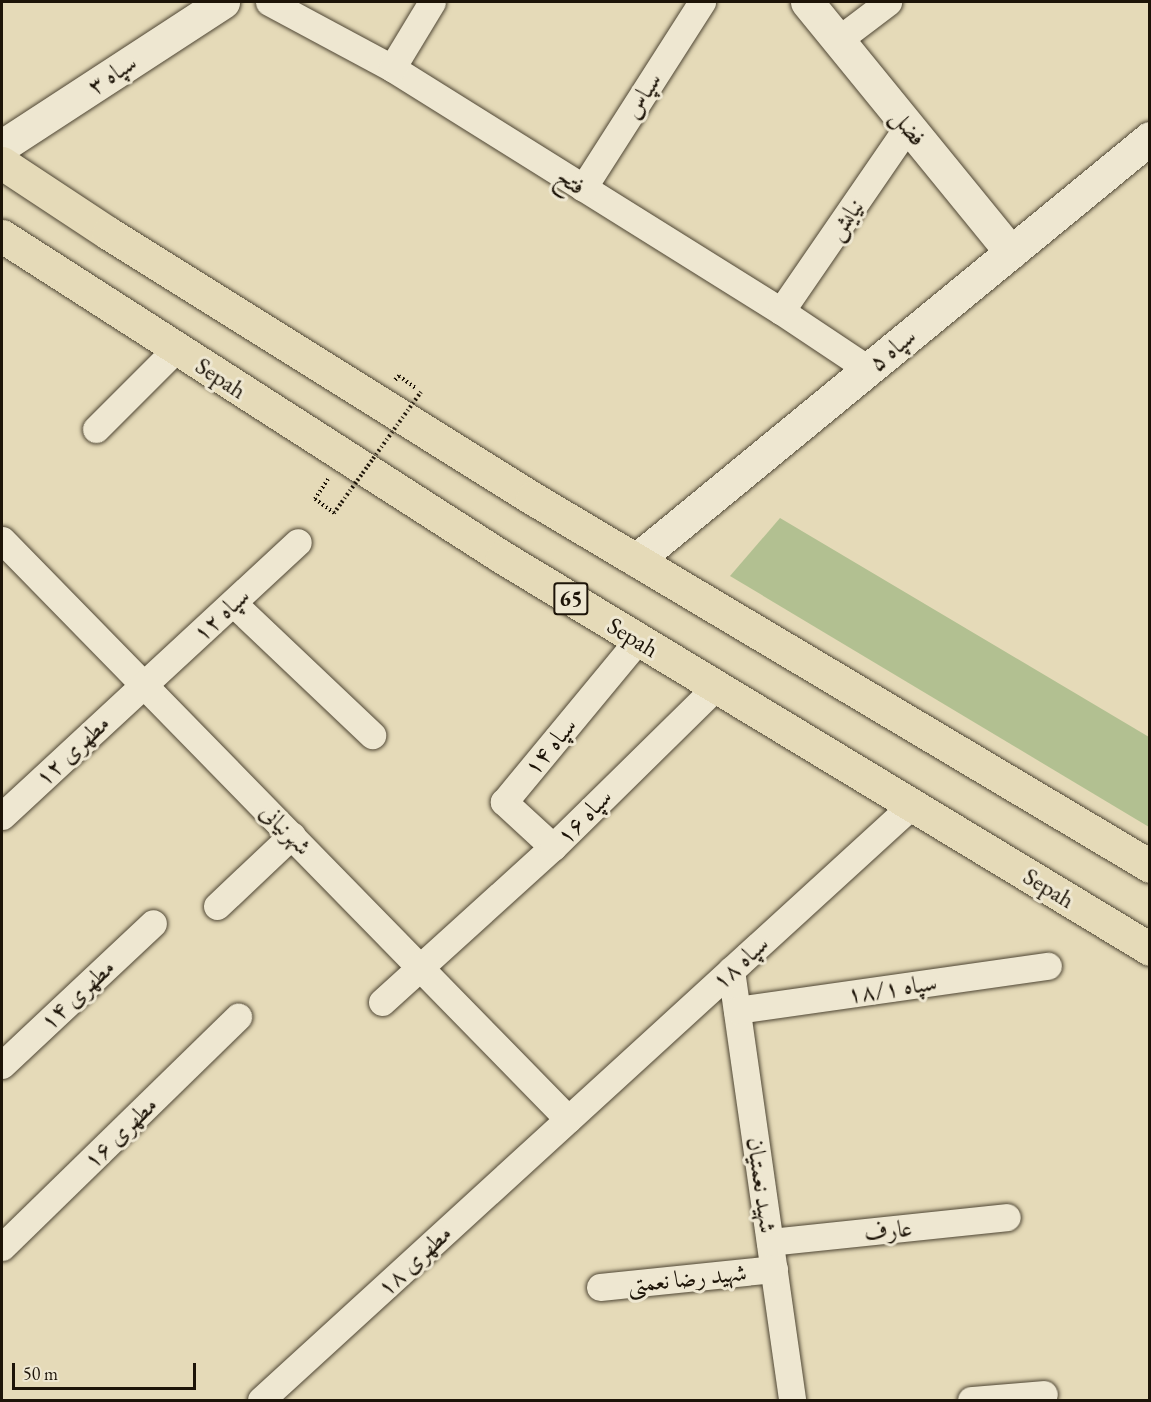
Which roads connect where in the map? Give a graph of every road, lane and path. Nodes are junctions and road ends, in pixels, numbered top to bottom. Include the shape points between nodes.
1 (223, 2) edge
2 (269, 2) edge
3 (432, 2) edge
4 (702, 2) edge
5 (807, 2) edge
6 (888, 2) edge
7 (838, 40) junction
8 (392, 68) junction
9 (908, 126) junction
10 (1149, 138) edge
11 (2, 146) edge
12 (2, 163) edge
13 (583, 188) junction
14 (2, 236) edge
15 (1011, 252) junction
16 (781, 311) junction
17 (176, 349) junction
18 (868, 369) junction
19 (399, 376) dead end
20 (96, 429) dead end
21 (315, 499) dead end
22 (2, 540) edge
23 (298, 542) dead end
24 (636, 560) junction
25 (233, 603) junction
26 (638, 640) junction
27 (143, 684) junction
28 (716, 687) junction
29 (372, 735) dead end
30 (912, 805) junction
31 (2, 816) edge
32 (292, 835) junction
33 (553, 847) junction
34 (1149, 866) edge
35 (217, 906) dead end
36 (153, 923) dead end
37 (1149, 949) edge
38 (421, 966) junction
39 (1048, 966) dead end
40 (731, 970) junction
41 (382, 1002) dead end
42 (737, 1010) junction
43 (238, 1017) dead end
44 (2, 1065) edge
45 (568, 1119) junction
46 (1007, 1217) dead end
47 (770, 1242) junction
48 (2, 1247) edge
49 (774, 1269) junction
50 (600, 1287) dead end
51 (1044, 1394) dead end
52 (261, 1401) edge
53 (792, 1401) edge
54 (970, 1401) edge

1 - 11 street, سپاه ۳
2 - 8 street, فتح
3 - 8 street
4 - 13 street, سپاس
5 - 7 street, فضل
6 - 7 street
7 - 9 street, فضل
8 - 13 street, فتح
9 - 15 street, فضل
9 - 16 street, نیایش
10 - 15 street, سپاه ۵
12 - 24 main road via 108,233
13 - 16 street, فتح
14 - 17 main road, Sepah / 65
15 - 18 street, سپاه ۵
16 - 18 street, فتح
17 - 20 street
17 - 26 main road, Sepah / 65
18 - 24 street, سپاه ۵
19 - 21 path, bridge via 421,392 334,513
22 - 27 street, شهرنیانی
23 - 25 street, سپاه ۱۲
24 - 34 main road
25 - 27 street, سپاه ۱۲
25 - 29 street
26 - 28 main road, Sepah / 65
26 - 33 street, سپاه ۱۴ via 504,802
27 - 31 street, مطهری ۱۲
27 - 32 street, شهرنیانی
28 - 30 main road, Sepah / 65
28 - 33 street, سپاه ۱۶
30 - 37 main road, Sepah / 65
30 - 40 street, سپاه ۱۸
32 - 35 street
32 - 38 street, شهرنیانی
33 - 38 street, سپاه ۱۶
36 - 44 street, مطهری ۱۴
38 - 41 street, سپاه ۱۶
38 - 45 street, شهرنیانی
39 - 42 street, سپاه ۱۸/۱
40 - 42 street, شهید نعمتیان
40 - 45 street, سپاه ۱۸
42 - 47 street, شهید نعمتیان
43 - 48 street, مطهری ۱۶
45 - 52 street, مطهری ۱۸
46 - 47 street, عارف
47 - 49 street, شهید نعمتیان
49 - 50 street, شهید رضا نعمتی
49 - 53 street, شهید نعمتیان
51 - 54 street

